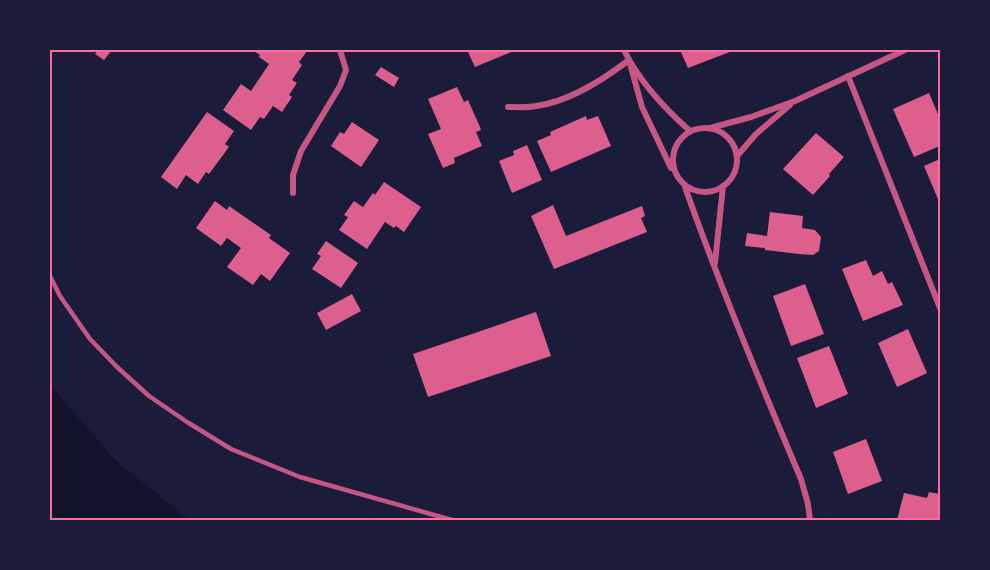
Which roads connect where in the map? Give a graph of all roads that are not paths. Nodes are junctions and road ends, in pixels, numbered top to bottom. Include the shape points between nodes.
1 (340, 50) edge
2 (624, 50) edge
3 (905, 50) edge
4 (629, 60) junction
5 (848, 76) junction
6 (795, 101) junction
7 (508, 107) dead end
8 (710, 128) junction
9 (690, 131) junction
10 (737, 156) junction
11 (674, 174) junction
12 (723, 186) junction
13 (685, 187) junction
14 (293, 194) dead end
15 (714, 266) junction
16 (50, 276) edge
17 (940, 308) edge
18 (452, 520) edge
19 (810, 520) edge

1 - 14 street via 346,70 301,151 293,175
2 - 4 street
3 - 5 street
4 - 7 street via 608,77 558,101 535,107
4 - 9 street via 660,103
4 - 11 street via 642,107
5 - 6 street
5 - 17 street
6 - 8 street
6 - 10 street
8 - 9 street
8 - 10 street via 729,138
9 - 11 street via 674,150
10 - 12 street via 735,172
11 - 13 street
12 - 13 street via 708,193
12 - 15 street
13 - 15 street
15 - 19 street via 801,479
16 - 18 lane via 96,346 149,396 231,449 300,477

